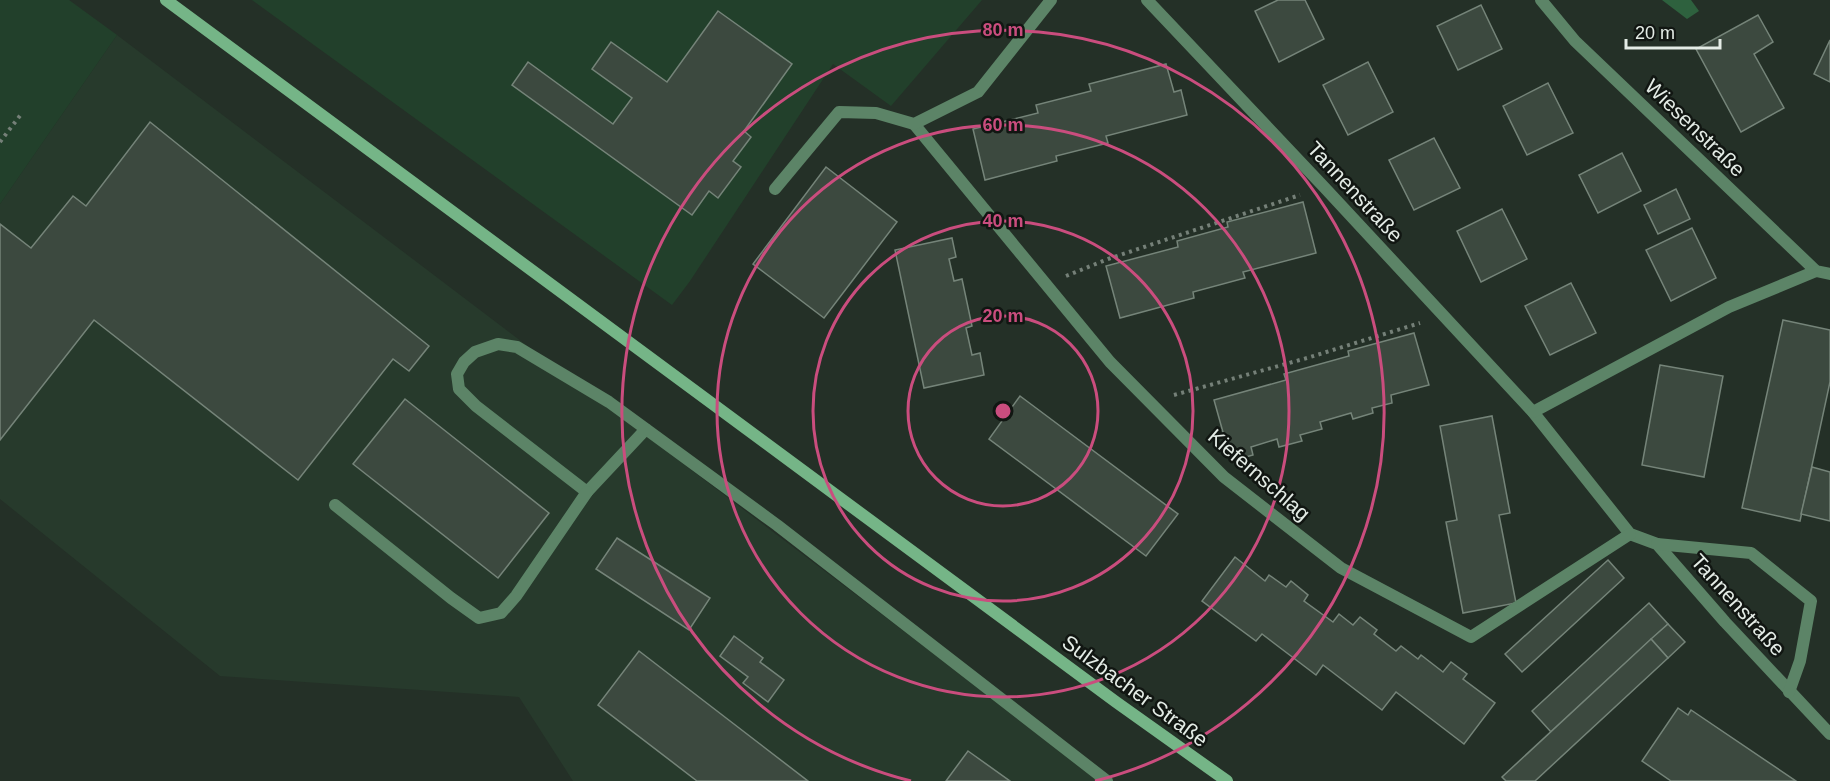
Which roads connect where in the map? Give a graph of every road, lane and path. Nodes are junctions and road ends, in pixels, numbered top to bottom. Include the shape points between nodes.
1 (166, 0) edge
2 (1051, 0) edge
3 (1147, 0) edge
4 (1541, 0) edge
5 (22, 113) dead end
6 (914, 124) junction
7 (0, 142) edge
8 (1324, 187) junction
9 (775, 189) dead end
10 (1816, 271) junction
11 (1830, 274) edge
12 (1046, 284) junction
13 (1443, 316) junction
14 (1152, 403) junction
15 (1533, 412) junction
16 (646, 429) junction
17 (587, 492) junction
18 (335, 505) dead end
19 (1630, 534) junction
20 (1658, 544) junction
21 (1789, 692) junction
22 (1830, 734) edge
23 (1107, 781) edge
24 (1227, 781) edge

1 - 24 main road, Sulzbacher Straße
2 - 6 street via 978,92
3 - 8 street, Tannenstraße
4 - 10 street, Wiesenstraße via 1575,41
5 - 7 path
6 - 9 street via 876,113 839,112
6 - 12 street, Kiefernschlag
8 - 12 path via 1108,259
8 - 13 street, Tannenstraße
10 - 11 street
10 - 15 street via 1729,307
12 - 14 street, Kiefernschlag via 1110,362
13 - 14 path
13 - 15 street, Tannenstraße
14 - 19 street, Kiefernschlag via 1224,477 1341,568 1471,637
15 - 19 street, Tannenstraße
16 - 17 street
16 - 17 street via 517,347 498,344 475,352 464,362 457,374 459,389
16 - 23 street via 777,525
17 - 18 street via 516,596 501,613 479,618
19 - 20 street, Tannenstraße
20 - 21 street, Tannenstraße
20 - 21 street, Tannenstraße via 1751,553 1811,601 1800,662
21 - 22 street, Tannenstraße

